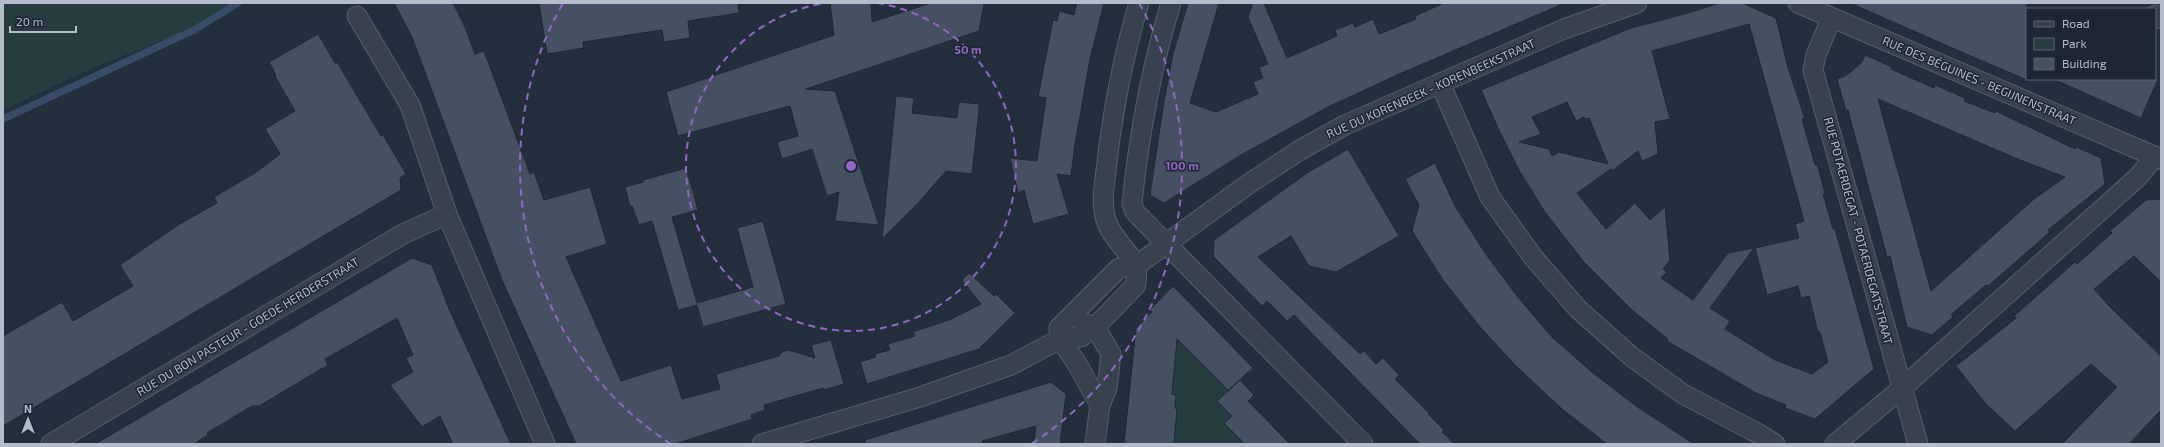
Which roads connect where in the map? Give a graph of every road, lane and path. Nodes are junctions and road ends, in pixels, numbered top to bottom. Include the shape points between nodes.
1 (1139, 3) edge
2 (1170, 3) edge
3 (1637, 3) edge
4 (1798, 3) edge
5 (357, 16) dead end
6 (1831, 19) junction
7 (1440, 83) junction
8 (2158, 157) edge
9 (447, 214) junction
10 (1167, 244) junction
11 (1137, 265) junction
12 (1067, 319) junction
13 (1095, 327) junction
14 (1060, 340) junction
15 (1901, 389) junction
16 (1100, 405) junction
17 (51, 444) edge
18 (546, 444) edge
19 (762, 444) edge
20 (1095, 444) edge
21 (1362, 444) edge
22 (1775, 444) edge
23 (1835, 444) edge
24 (1918, 444) edge

1 - 11 street via 1116,104 1103,204 1106,221
2 - 10 street via 1142,129 1132,203 1135,212
3 - 7 street, RUE DU KORENBEEK - KORENBEEKSTRAAT via 1564,29
4 - 6 street, RUE DES BÉGUINES - BEGIJNENSTRAAT
5 - 9 street via 410,105
6 - 8 street, RUE DES BÉGUINES - BEGIJNENSTRAAT
6 - 15 street, RUE POTAERDEGAT - POTAERDEGATSTRAAT via 1816,55 1813,70
7 - 10 street, RUE DU KORENBEEK - KORENBEEKSTRAAT via 1345,125 1300,150 1247,185
7 - 22 street via 1490,197 1533,257 1578,309 1632,357 1683,394
8 - 15 street
9 - 17 street, RUE DU BON PASTEUR - GOEDE HERDERSTRAAT via 403,234
9 - 18 street
10 - 11 street, RUE DU KORENBEEK - KORENBEEKSTRAAT
10 - 21 street
11 - 12 street, RUE DU KORENBEEK - KORENBEEKSTRAAT via 1119,268
11 - 13 street via 1136,285
12 - 13 street
12 - 14 street, RUE DU KORENBEEK - KORENBEEKSTRAAT via 1059,328
13 - 14 street via 1081,337
13 - 16 street via 1111,354 1108,388
14 - 16 street via 1076,362
14 - 19 street via 1011,365 920,396
15 - 23 street
15 - 24 street, RUE POTAERDEGAT - POTAERDEGATSTRAAT
16 - 20 street

